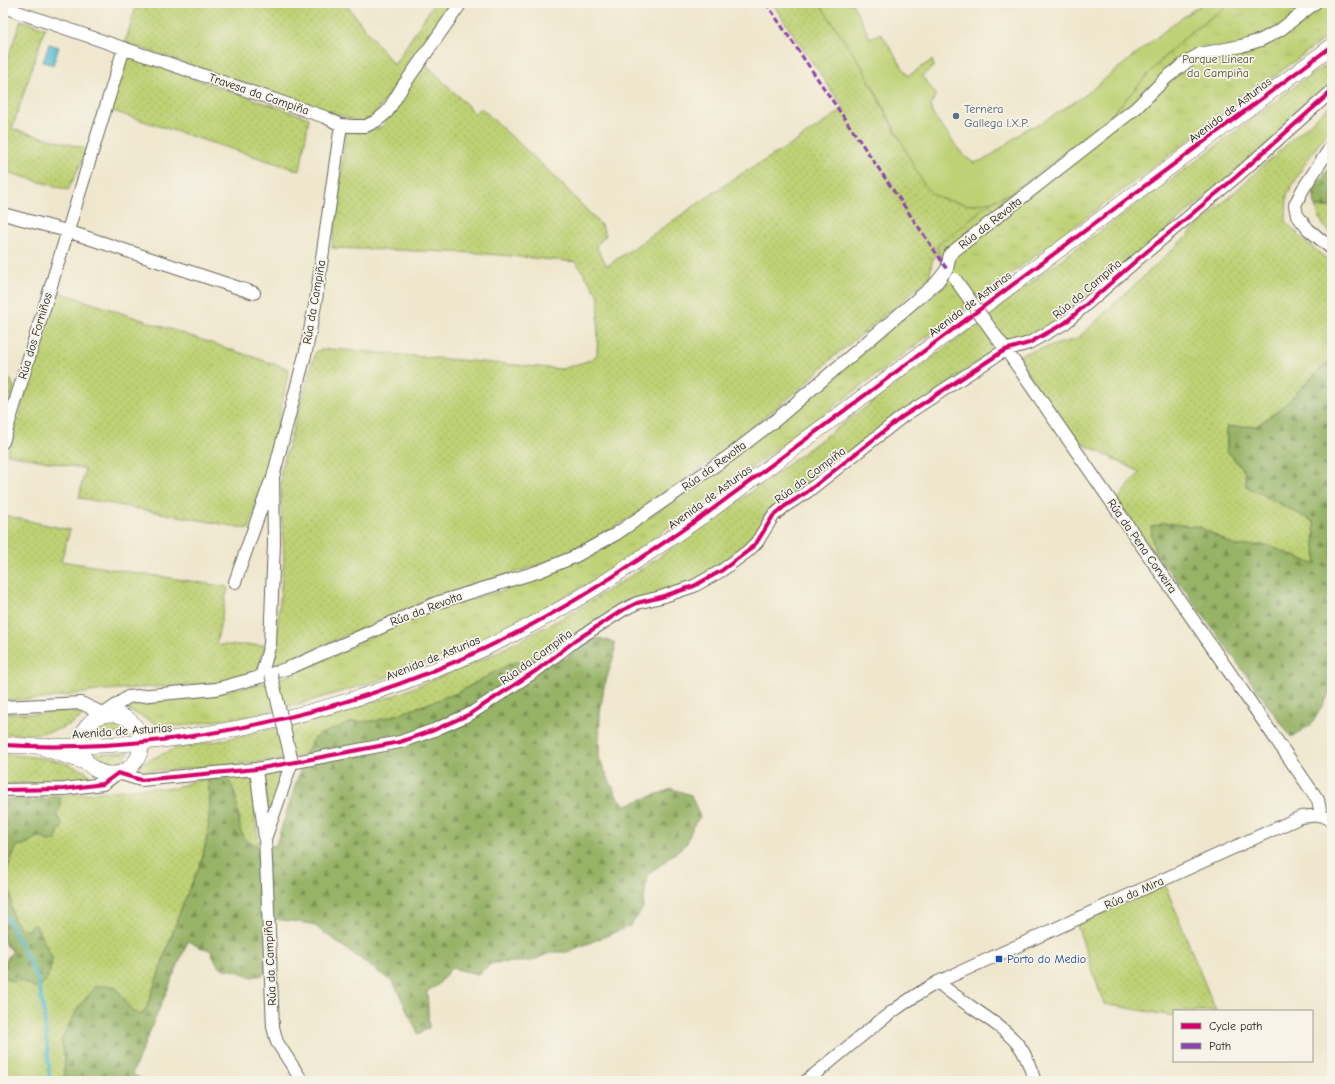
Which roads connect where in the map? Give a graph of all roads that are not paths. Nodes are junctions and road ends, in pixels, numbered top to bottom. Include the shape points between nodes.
1 (461, 3) edge
2 (1316, 3) edge
3 (3, 7) edge
4 (1332, 46) edge
5 (124, 48) junction
6 (1332, 53) edge
7 (1316, 58) junction
8 (1332, 91) edge
9 (341, 125) junction
10 (1332, 145) edge
11 (3, 214) edge
12 (68, 231) junction
13 (1332, 249) edge
14 (947, 268) junction
15 (254, 293) dead end
16 (1003, 346) junction
17 (3, 442) edge
18 (273, 477) junction
19 (235, 582) dead end
20 (266, 675) junction
21 (3, 707) edge
22 (104, 714) junction
23 (88, 724) junction
24 (139, 734) junction
25 (172, 737) junction
26 (3, 745) edge
27 (80, 745) junction
28 (38, 746) junction
29 (136, 761) junction
30 (292, 762) junction
31 (87, 763) junction
32 (256, 769) junction
33 (118, 773) junction
34 (3, 790) edge
35 (1326, 818) edge
36 (265, 838) junction
37 (938, 982) junction
38 (302, 1081) edge
39 (806, 1081) edge
40 (1035, 1081) edge

1 - 9 street, Travesa da Campiña via 387,112 366,126
2 - 14 street, Rúa da Revolta via 1280,30 1261,40 1200,54 1166,78 1136,108 950,254
3 - 5 street, Travesa da Campiña
4 - 7 main road, Avenida de Asturias
5 - 9 street, Travesa da Campiña via 325,117
5 - 12 street, Rúa dos Forniños
6 - 7 main road
7 - 25 main road, Avenida de Asturias via 710,511 572,603 465,657 369,694 263,723
8 - 16 street, Rúa da Campiña via 1236,178 1065,323 1029,343
9 - 18 street, Rúa da Campiña via 316,300 306,351
10 - 13 street via 1295,205 1297,215 1308,230
11 - 12 street
12 - 15 street
12 - 17 street, Rúa dos Forniños
14 - 16 street, Rúa da Pena Corveira, bridge
14 - 20 street, Rúa da Revolta via 937,282 777,419 679,492 616,534 574,557 540,571 436,603 294,666
16 - 30 street, Rúa da Campiña via 881,433 807,492 785,506 773,516 761,537 748,551 721,571 694,586 636,603 623,610 470,714 400,742
16 - 35 street, Rúa da Pena Corveira via 1318,800
18 - 19 street, Rúa da Campiña
18 - 20 street, Rúa da Campiña via 274,543 270,644
20 - 22 street, Rúa da Revolta via 216,688 128,697
20 - 30 street, Rúa da Campiña, bridge
21 - 22 street via 81,703
22 - 23 main road
22 - 24 main road via 126,717
23 - 27 main road
23 - 28 main road via 63,738
24 - 25 main road
24 - 27 main road, Avenida de Asturias
24 - 29 main road via 139,754
25 - 29 main road
26 - 28 main road, Avenida de Asturias
27 - 28 main road, Avenida de Asturias
27 - 31 main road
28 - 31 main road
29 - 33 main road via 128,769
30 - 32 street
30 - 36 street, Rúa da Campiña
31 - 33 main road via 104,774
32 - 33 street via 141,780
32 - 36 street, Rúa da Campiña
33 - 34 street via 103,784 64,789
35 - 37 street, Rúa da Mira via 1301,817
36 - 38 street, Rúa da Campiña via 273,1027 277,1042
37 - 39 street, Rúa da Mira via 913,996 876,1023
37 - 40 street via 1006,1032 1021,1048

